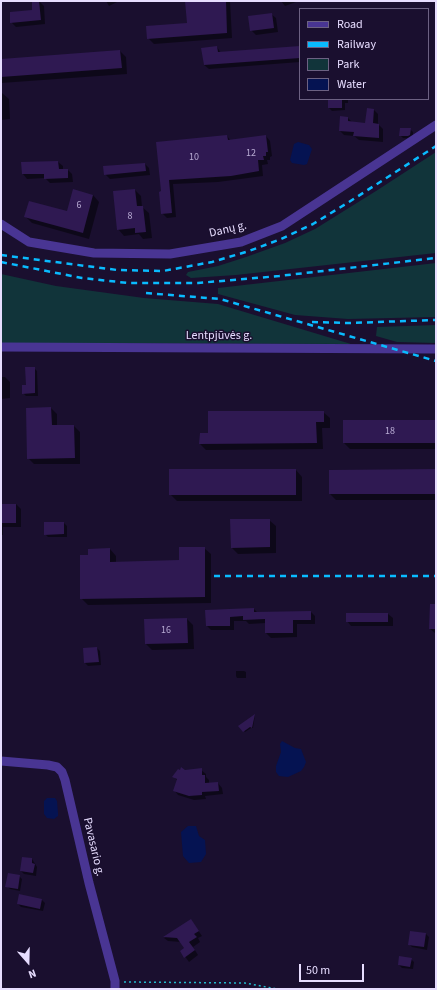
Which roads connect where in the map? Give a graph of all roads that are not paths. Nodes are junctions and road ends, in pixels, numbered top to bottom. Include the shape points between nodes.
1 (436, 125) edge
2 (1, 224) edge
3 (1, 347) edge
4 (436, 349) edge
5 (1, 761) edge
6 (115, 985) edge

1 - 2 street, Danų g. via 282,226 241,242 170,254 94,253 29,242
3 - 4 street, Lentpjūvės g.
5 - 6 street, Pavasario g. via 48,765 62,772

